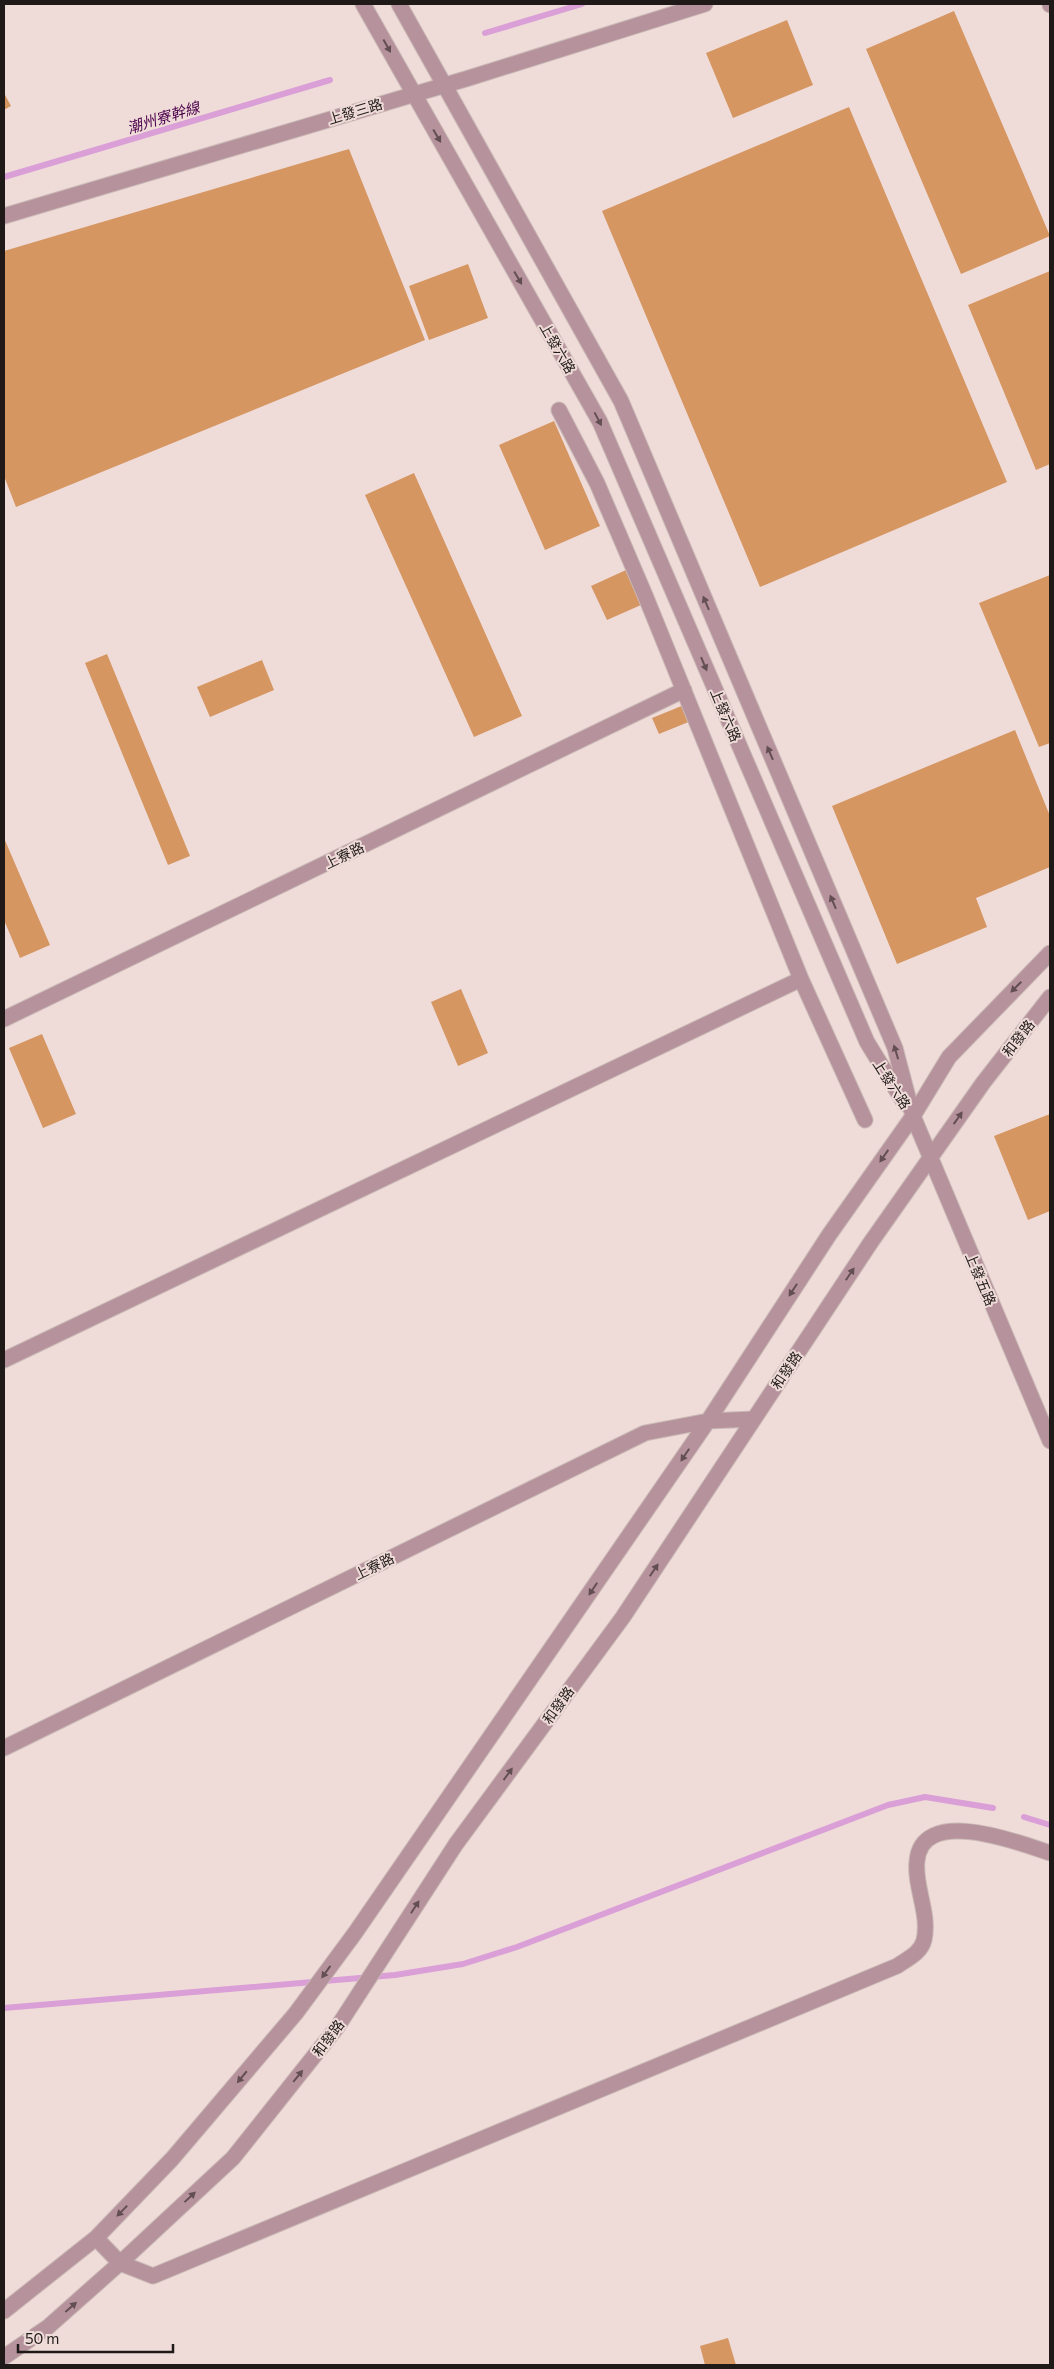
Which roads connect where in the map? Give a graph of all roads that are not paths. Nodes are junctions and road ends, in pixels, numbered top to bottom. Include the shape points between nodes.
1 (363, 4) edge
2 (399, 4) edge
3 (705, 4) edge
4 (444, 85) junction
5 (413, 94) junction
6 (4, 216) edge
7 (559, 410) dead end
8 (684, 690) junction
9 (1050, 953) edge
10 (801, 978) junction
11 (1050, 997) edge
12 (4, 1019) edge
13 (913, 1116) junction
14 (865, 1120) dead end
15 (930, 1158) junction
16 (4, 1360) edge
17 (754, 1419) junction
18 (708, 1421) junction
19 (1050, 1441) edge
20 (4, 1748) edge
21 (1050, 1853) edge
22 (96, 2238) junction
23 (120, 2263) junction
24 (4, 2311) edge
25 (4, 2357) edge

1 -> 5 street, 上發六路
2 - 4 street, 上發六路
3 - 4 street, 上發三路
4 - 5 street, 上發三路
13 -> 4 street, 上發六路 via 895,1048 621,401
5 - 6 street, 上發三路
5 -> 13 street, 上發六路 via 600,422 867,1042
7 - 8 street via 598,483
8 - 10 street
8 - 12 street, 上寮路
9 -> 13 street via 957,1046
10 - 14 street
10 - 16 street
15 -> 11 street, 和發路
13 - 15 street, 上發五路
13 -> 18 street via 829,1234
17 -> 15 street, 和發路
15 - 19 street, 上發五路
17 - 18 street, 上寮路
23 -> 17 street, 和發路 via 233,2158 338,2026 456,1844 623,1617
18 - 20 street, 上寮路 via 645,1433
18 -> 22 street via 355,1933 296,2013 172,2159
21 - 23 street via 991,1834 952,1831 933,1835 921,1845 917,1861 924,1942 914,1955 897,1966 153,2276
22 - 23 street
22 - 24 street
25 -> 23 street, 和發路 via 48,2327

